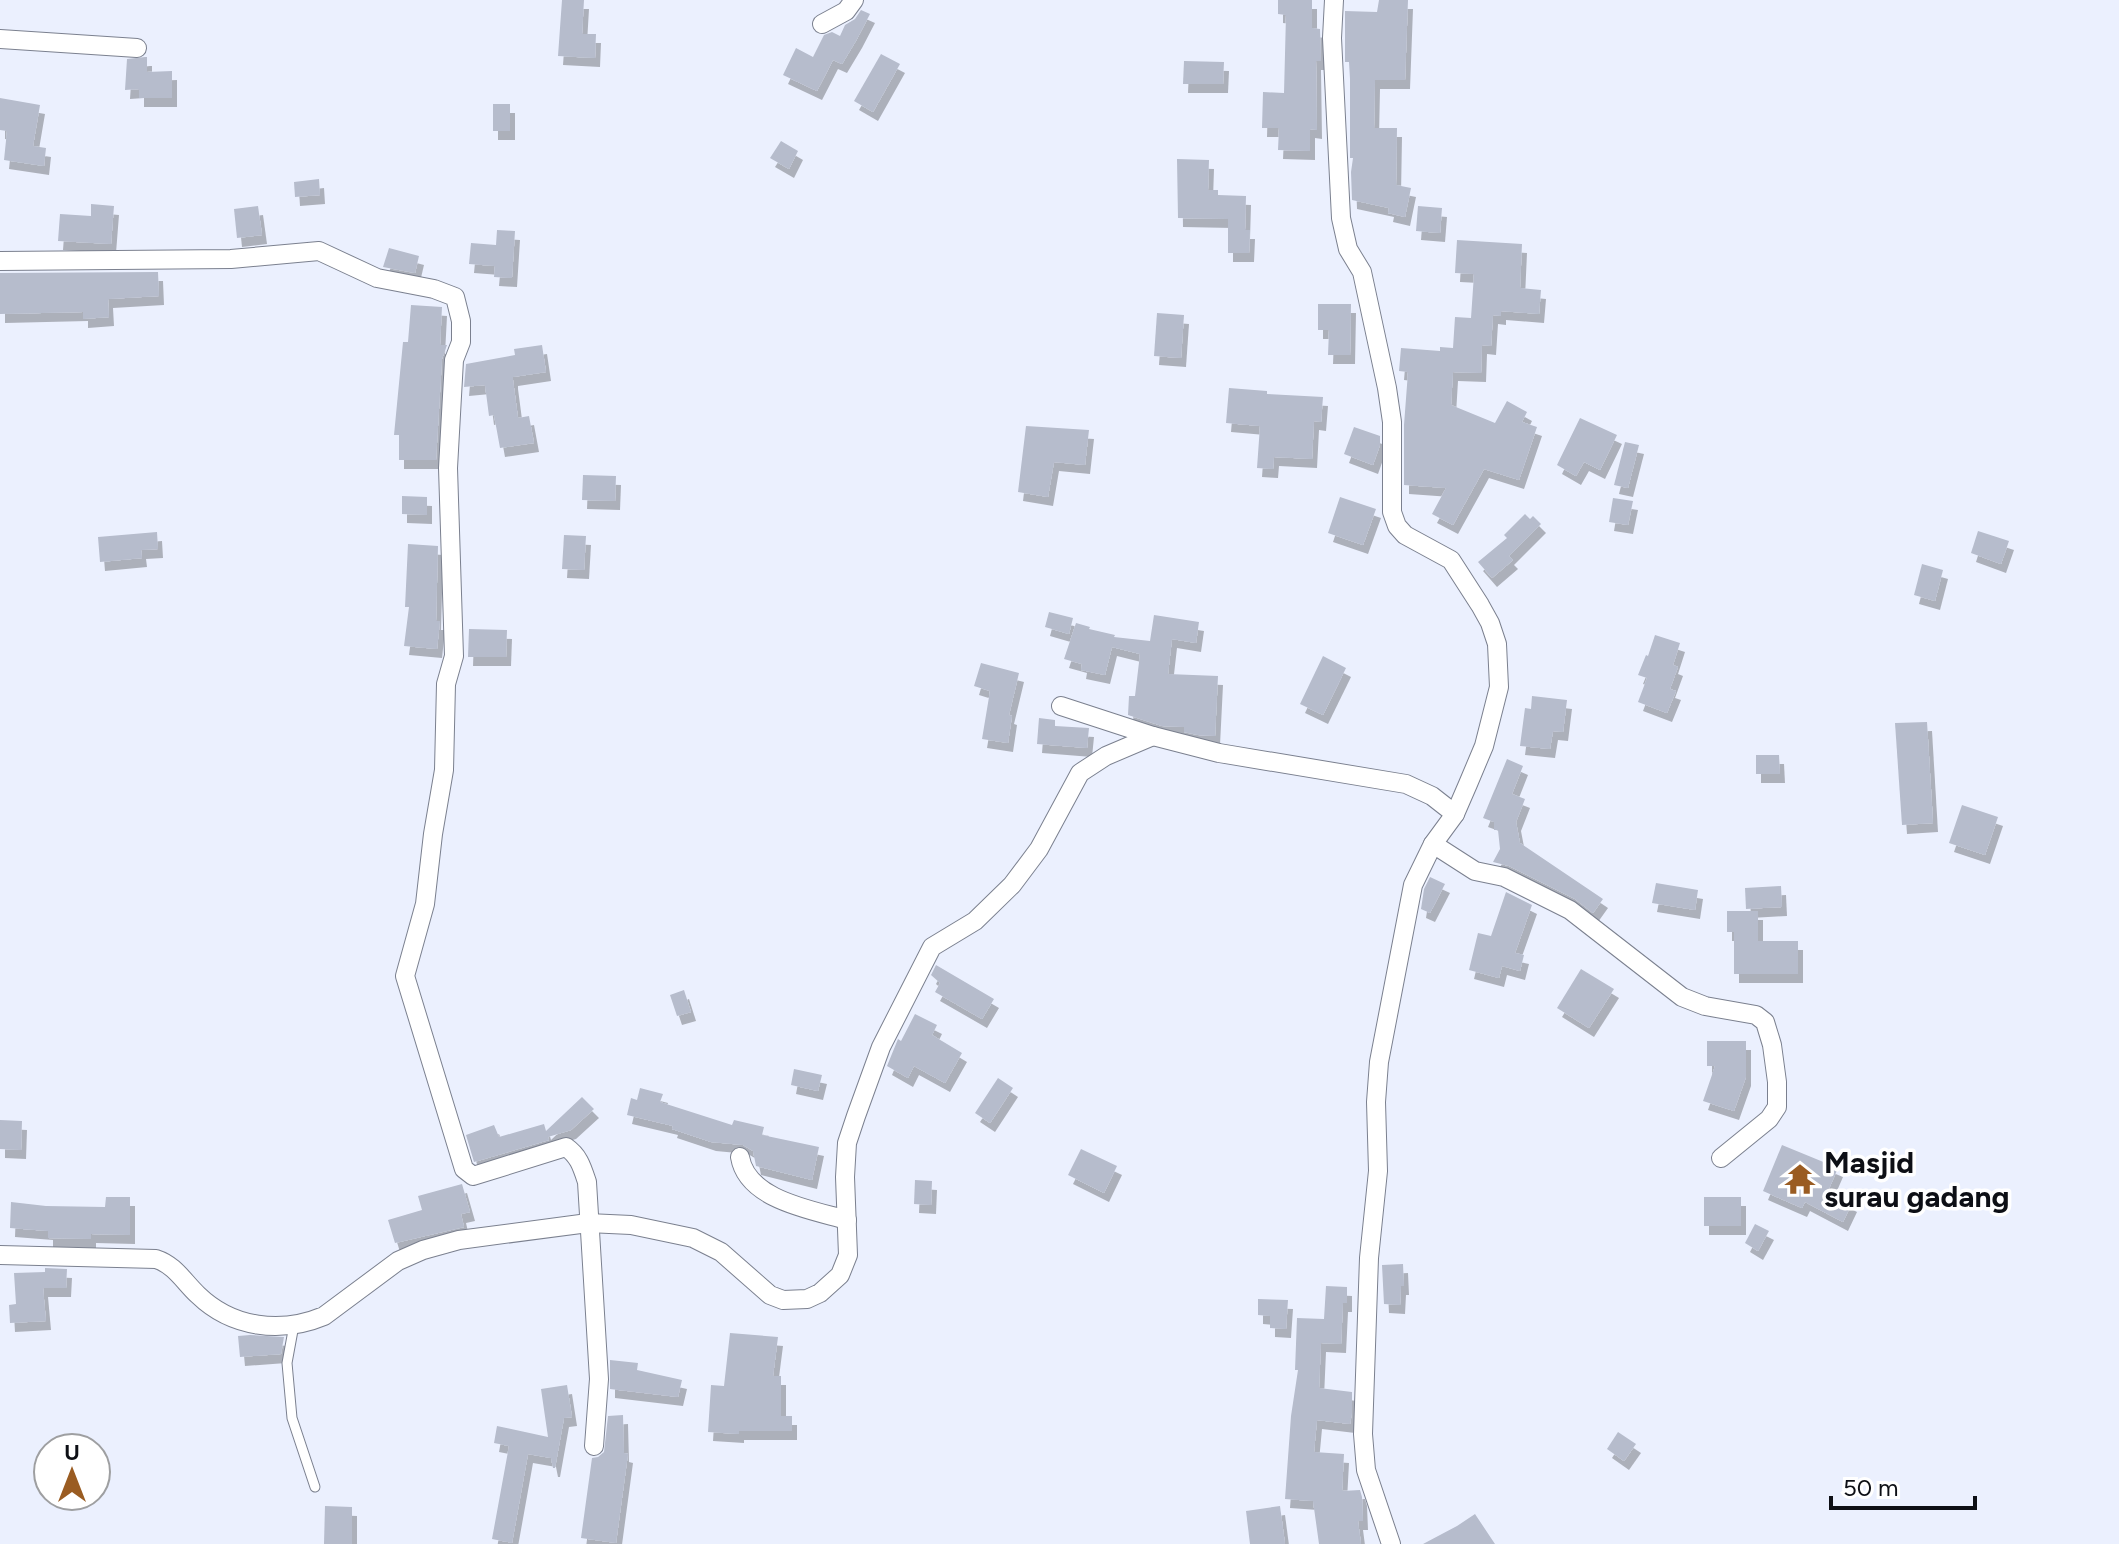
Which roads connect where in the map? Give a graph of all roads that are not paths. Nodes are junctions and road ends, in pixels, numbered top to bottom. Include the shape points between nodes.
1 (854, 0) edge
2 (1334, 0) edge
3 (822, 24) dead end
4 (0, 39) edge
5 (137, 48) dead end
6 (0, 261) edge
7 (1061, 706) dead end
8 (1153, 736) junction
9 (1455, 814) junction
10 (1433, 844) junction
11 (740, 1157) dead end
12 (1721, 1158) dead end
13 (847, 1220) junction
14 (588, 1223) junction
15 (0, 1255) edge
16 (294, 1325) junction
17 (594, 1446) dead end
18 (315, 1487) dead end
19 (1391, 1544) edge

1 - 3 street
2 - 9 street via 1341,218 1348,249 1362,272 1387,388 1392,512 1405,535 1451,560 1497,644 1499,687 1484,746
4 - 5 street
6 - 14 street via 231,259 319,251 377,278 455,297 461,342 454,360 448,468 454,656 446,684 444,770 425,904 405,976 464,1169 473,1176 566,1147 575,1154 587,1182
7 - 8 street
8 - 9 street via 1219,753 1406,784
8 - 13 street via 1080,773 1012,885 975,921 932,947 881,1047 847,1143
9 - 10 street
10 - 12 street via 1475,871 1504,877 1570,910 1692,1003 1756,1015 1765,1022 1777,1082 1775,1111
10 - 19 street via 1413,885 1382,1040 1376,1102 1378,1171 1369,1258 1363,1434 1366,1470
11 - 13 street via 752,1181 785,1202
13 - 14 street via 848,1255 840,1275 820,1293 793,1301 770,1295 721,1252 693,1238 631,1225
14 - 16 street via 485,1235 423,1250 398,1261 324,1316
14 - 17 street via 599,1379
15 - 16 street via 156,1259 172,1266 208,1305 225,1314 249,1325
16 - 18 lane via 287,1363 292,1418

